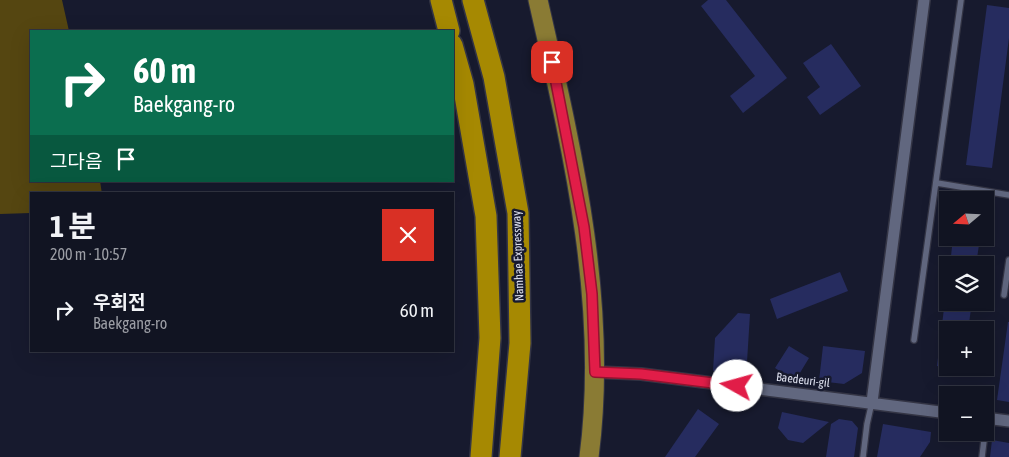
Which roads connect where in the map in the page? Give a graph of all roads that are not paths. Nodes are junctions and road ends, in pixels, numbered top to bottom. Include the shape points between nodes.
1 (441, 0) edge
2 (474, 0) edge
3 (538, 0) edge
4 (924, 0) edge
5 (961, 0) edge
6 (449, 30) edge
7 (454, 52) edge
8 (936, 183) junction
9 (1009, 195) edge
10 (1009, 260) edge
11 (1004, 295) dead end
12 (914, 340) dead end
13 (595, 372) junction
14 (872, 402) junction
15 (939, 412) edge
16 (1009, 421) edge
17 (994, 424) edge
18 (984, 441) edge
19 (481, 456) edge
20 (510, 457) edge
21 (589, 457) edge
22 (863, 457) edge
23 (982, 457) edge

1 - 6 highway
2 - 20 highway, Namhae Expressway via 494,77 518,213 520,343
3 - 13 main road via 584,227 592,294
4 - 14 street
5 - 8 lane
7 - 19 highway via 463,84 486,216 490,338
8 - 9 lane
8 - 12 lane
10 - 11 lane
13 - 14 street, Baedeuri-gil via 641,374
13 - 21 main road
14 - 15 street, Baedeuri-gil
14 - 22 lane
16 - 17 street
18 - 23 lane

